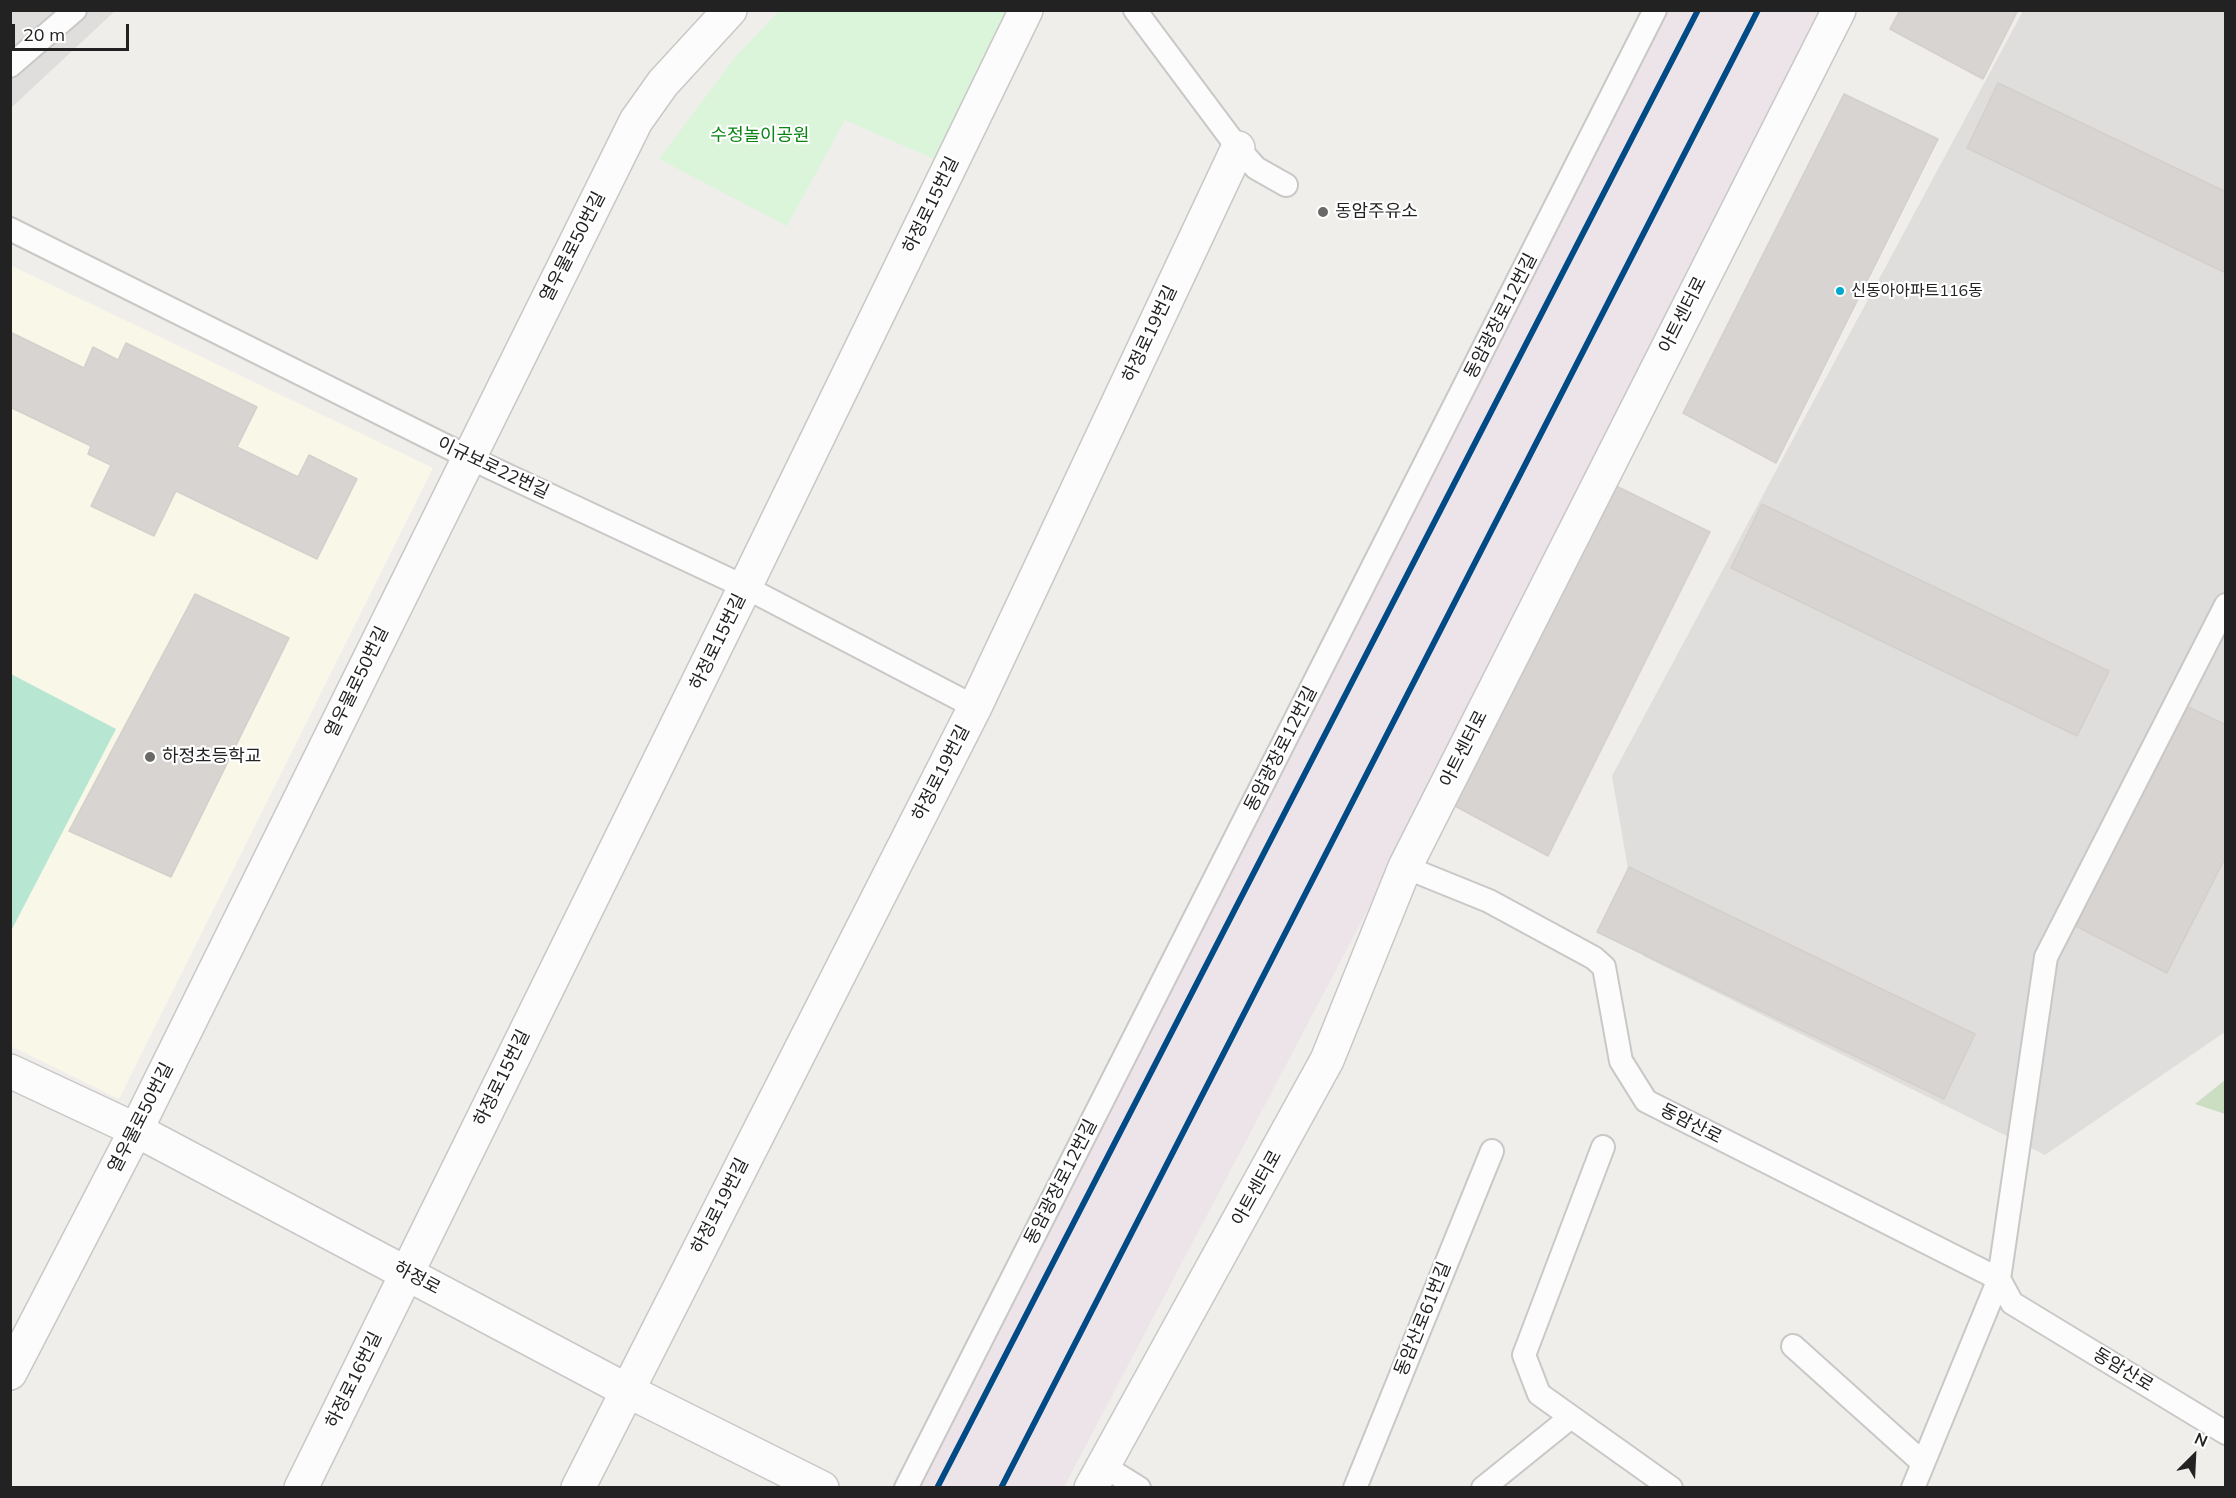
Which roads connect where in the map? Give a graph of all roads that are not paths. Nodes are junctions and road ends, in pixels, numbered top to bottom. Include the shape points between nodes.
1 (75, 10) edge
2 (730, 10) edge
3 (1026, 10) edge
4 (1135, 10) edge
5 (1655, 10) edge
6 (1839, 10) edge
7 (10, 66) edge
8 (1238, 148) junction
9 (1286, 185) dead end
10 (10, 229) edge
11 (468, 457) junction
12 (745, 586) junction
13 (2226, 605) edge
14 (975, 707) junction
15 (1405, 867) junction
16 (10, 1071) edge
17 (136, 1130) junction
18 (1603, 1147) dead end
19 (1492, 1151) dead end
20 (406, 1272) junction
21 (1999, 1279) junction
22 (1793, 1346) dead end
23 (10, 1373) edge
24 (626, 1390) junction
25 (1571, 1417) junction
26 (2226, 1433) edge
27 (1923, 1463) junction
28 (1096, 1476) edge
29 (301, 1488) edge
30 (578, 1488) edge
31 (822, 1488) edge
32 (906, 1488) edge
33 (1139, 1488) edge
34 (1354, 1488) edge
35 (1483, 1488) edge
36 (1671, 1488) edge
37 (1913, 1488) edge

1 - 7 lane
2 - 11 street, 열우물로50번길 via 663,83 636,121
3 - 12 street, 하정로15번길
4 - 8 lane
5 - 32 lane, 동암광장로12번길
6 - 15 street, 아트센터로
8 - 9 lane via 1257,168
8 - 14 street, 하정로19번길
10 - 11 lane, 이규보로22번길
11 - 12 lane, 이규보로22번길
11 - 17 street, 열우물로50번길
12 - 14 lane, 이규보로22번길
12 - 20 street, 하정로15번길
13 - 21 lane via 2046,957
14 - 24 street, 하정로19번길
15 - 21 lane, 동암산로 via 1489,901 1604,967 1621,1061 1646,1101
15 - 28 street, 아트센터로 via 1328,1060
16 - 17 street, 하정로
17 - 20 street, 하정로
17 - 23 street, 열우물로50번길
18 - 25 lane via 1524,1355 1539,1394
19 - 34 lane, 동암산로61번길
20 - 24 street, 하정로
20 - 29 street, 하정로16번길
21 - 26 lane, 동암산로 via 2012,1303
21 - 27 lane
22 - 27 lane
24 - 30 street, 하정로19번길
24 - 31 street, 하정로
25 - 35 lane
25 - 36 lane
27 - 37 lane
28 - 33 lane

